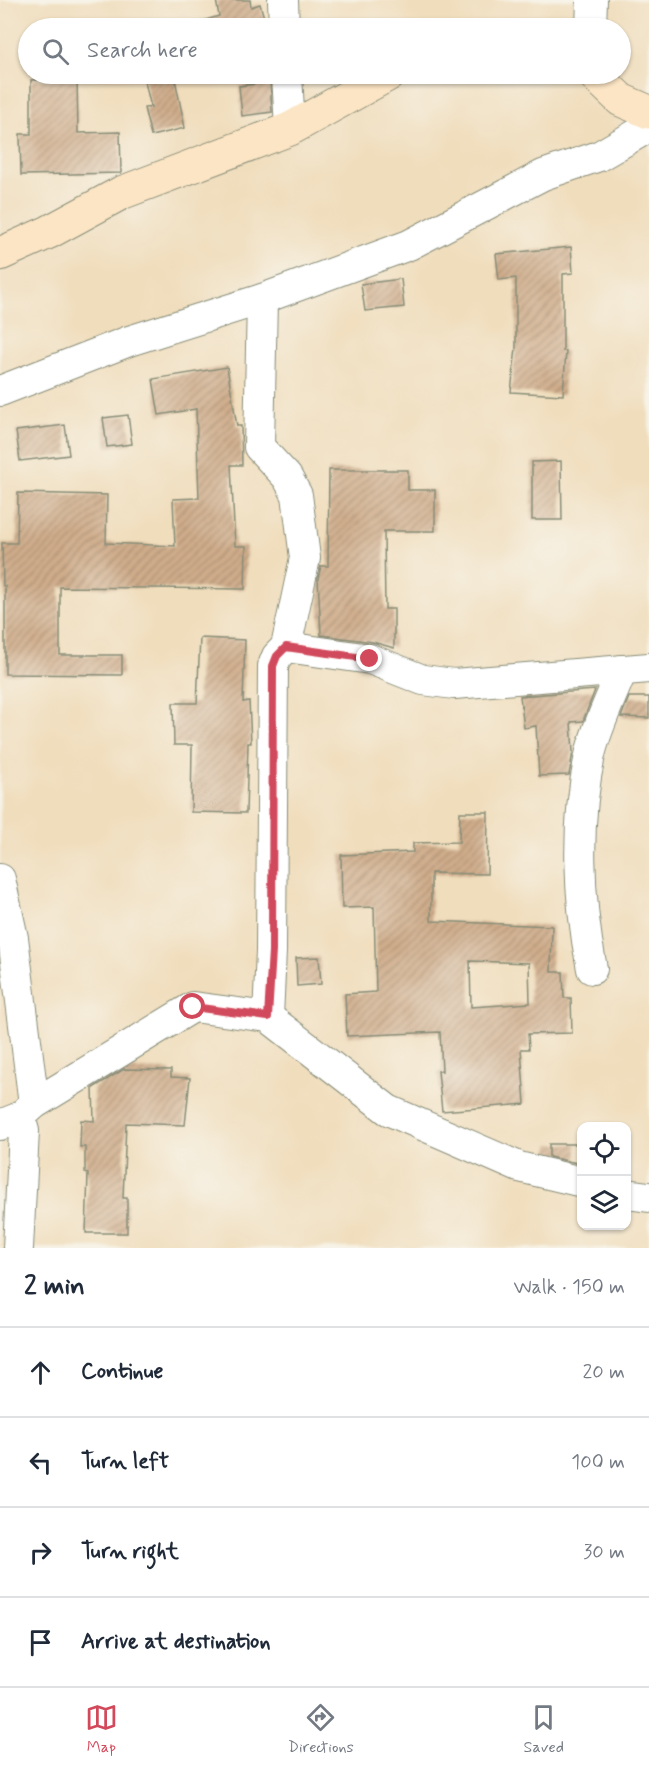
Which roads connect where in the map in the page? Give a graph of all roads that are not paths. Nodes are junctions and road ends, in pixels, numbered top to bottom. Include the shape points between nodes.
1 (283, 0) edge
2 (592, 0) edge
3 (284, 18) edge
4 (591, 18) edge
5 (288, 84) edge
6 (371, 84) edge
7 (604, 84) edge
8 (649, 112) edge
9 (649, 127) edge
10 (290, 129) junction
11 (0, 254) edge
12 (262, 299) junction
13 (0, 391) edge
14 (286, 647) junction
15 (636, 669) edge
16 (0, 879) edge
17 (592, 969) dead end
18 (268, 1017) junction
19 (18, 1115) edge
20 (577, 1181) edge
21 (631, 1195) edge
22 (649, 1197) edge
23 (18, 1248) edge

1 - 3 street
2 - 4 street
5 - 10 street
6 - 10 street
7 - 8 street via 621,100
9 - 12 street via 599,156 543,176 409,245
10 - 11 street via 121,193
12 - 13 street via 129,341
12 - 14 street via 259,447 287,477 297,495 305,558
14 - 15 street via 370,659 423,680 454,684
14 - 18 street via 273,666 272,951
15 - 17 street via 591,750 580,835 586,938
16 - 19 street via 13,938
18 - 19 street via 193,1007
18 - 20 street via 388,1110 519,1167
19 - 23 street via 24,1131
21 - 22 street

